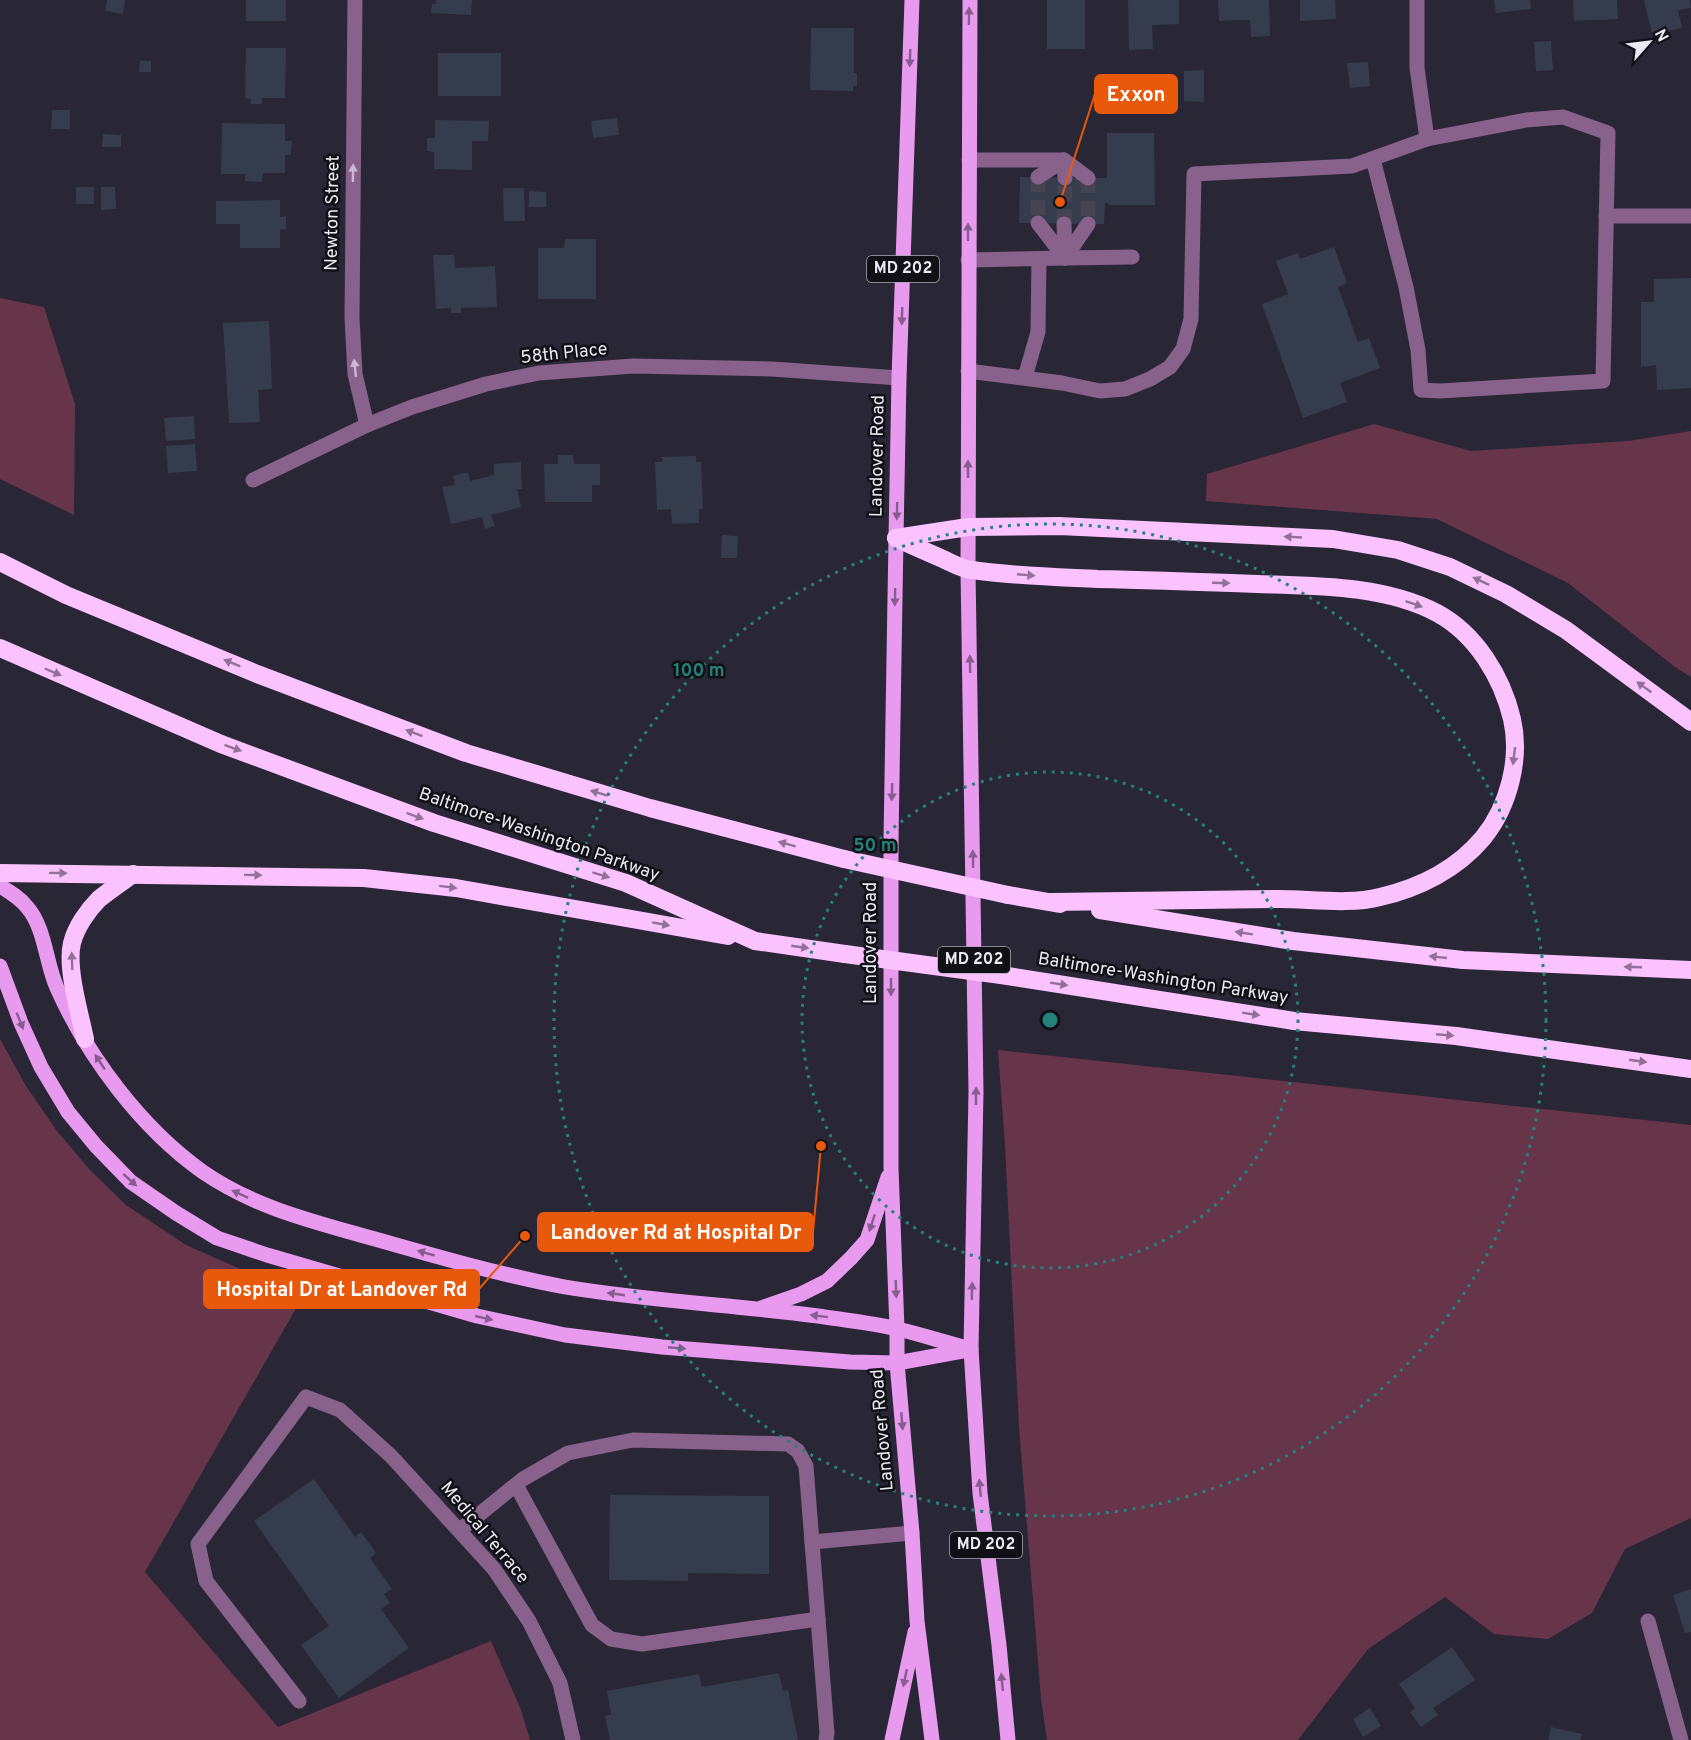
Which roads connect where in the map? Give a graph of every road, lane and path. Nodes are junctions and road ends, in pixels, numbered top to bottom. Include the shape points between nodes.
1 (355, 0) edge
2 (912, 0) edge
3 (970, 0) edge
4 (1417, 0) edge
5 (1427, 139) junction
6 (1374, 159) junction
7 (969, 160) junction
8 (1064, 160) junction
9 (1038, 177) dead end
10 (1065, 178) tunnel mouth
11 (1088, 178) dead end
12 (1606, 216) junction
13 (1691, 216) edge
14 (1038, 223) tunnel mouth
15 (1064, 224) tunnel mouth
16 (1088, 224) tunnel mouth
17 (1132, 256) dead end
18 (1065, 258) junction
19 (1040, 259) junction
20 (968, 260) junction
21 (968, 371) junction
22 (1025, 377) junction
23 (899, 378) junction
24 (368, 425) junction
25 (253, 480) dead end
26 (968, 527) junction
27 (896, 538) junction
28 (0, 562) edge
29 (968, 570) junction
30 (0, 648) edge
31 (1691, 722) edge
32 (0, 873) edge
33 (133, 874) junction
34 (0, 886) edge
35 (1051, 902) junction
36 (755, 941) junction
37 (0, 966) edge
38 (1691, 969) edge
39 (85, 1039) junction
40 (1691, 1069) edge
41 (891, 1168) junction
42 (758, 1308) junction
43 (897, 1329) junction
44 (971, 1349) junction
45 (897, 1363) junction
46 (516, 1485) junction
47 (460, 1530) junction
48 (912, 1533) junction
49 (812, 1542) junction
50 (818, 1619) junction
51 (917, 1621) junction
52 (1648, 1621) dead end
53 (298, 1701) dead end
54 (573, 1740) edge
55 (826, 1740) edge
56 (891, 1740) edge
57 (932, 1740) edge
58 (1008, 1740) edge
59 (1681, 1740) edge

24 -> 1 street, Newton Street via 355,374 352,318
2 -> 23 main road, Landover Road / MD 202
7 -> 3 main road, MD 202
4 - 5 street via 1417,68
5 - 6 street
5 - 12 street via 1563,117 1608,133
6 - 12 street via 1406,287 1421,390 1603,381
6 - 22 street via 1352,166 1194,174 1191,319 1183,349 1170,367 1125,389 1100,391
7 - 8 street
20 -> 7 main road, MD 202
8 - 9 street
8 - 10 street
8 - 11 street
12 - 13 street
14 - 18 street
15 - 18 street
16 - 18 street
17 - 18 street
18 - 19 street
19 - 20 street
19 - 22 street via 1038,332
20 - 21 main road, MD 202
21 - 22 street
26 -> 21 main road, MD 202
23 - 24 street, 58th Place via 772,369 633,366 539,373 486,384
23 -> 27 main road, Landover Road / MD 202
24 - 25 street, 58th Place
26 - 27 highway
26 - 29 main road, MD 202
31 -> 26 highway via 1566,630 1506,594 1450,567 1398,550 1333,539 1059,526
27 - 29 highway
27 -> 41 main road, Landover Road / MD 202
35 -> 28 highway, bridge via 844,859 650,808 466,753 66,596
29 -> 35 highway via 1055,577 1329,586 1380,594 1438,614 1458,628 1494,671 1507,699 1516,745 1498,815 1466,855 1427,882 1376,898 1341,900
44 -> 29 main road, MD 202 via 976,1092
30 -> 36 highway, Baltimore-Washington Parkway via 221,744 434,823 626,883
32 -> 33 highway
33 -> 36 highway via 364,878 456,888
39 -> 33 highway via 74,985 72,943 81,923 99,900
34 - 39 main road via 29,908 56,986
38 -> 35 highway via 1463,960 1293,941
36 -> 40 highway, Baltimore-Washington Parkway, bridge via 1294,1021 1456,1036
37 -> 45 main road via 41,1067 75,1120 131,1182 217,1238 477,1316 565,1335 674,1348
42 -> 39 main road via 566,1287 483,1269 287,1214 234,1192 170,1145 133,1107
41 -> 42 main road via 867,1240 851,1258 827,1281
41 -> 43 main road, Landover Road / MD 202
43 -> 42 main road
43 - 44 main road
43 - 45 main road, Landover Road / MD 202
44 - 45 main road
58 -> 44 main road, MD 202 via 980,1493
45 -> 48 main road, Landover Road / MD 202
46 - 47 street
46 - 49 street via 568,1454 633,1440 788,1444 798,1451 806,1466
46 - 50 street via 592,1625 611,1639 642,1644
47 - 53 street, Medical Terrace via 391,1456 340,1410 306,1397 198,1544 206,1581
47 - 54 street, Medical Terrace via 494,1569 529,1620 560,1683
48 - 49 street
48 - 51 main road, Landover Road / MD 202
49 - 50 street
50 - 55 street
51 -> 56 main road
51 - 57 main road, Landover Road / MD 202
52 - 59 street

